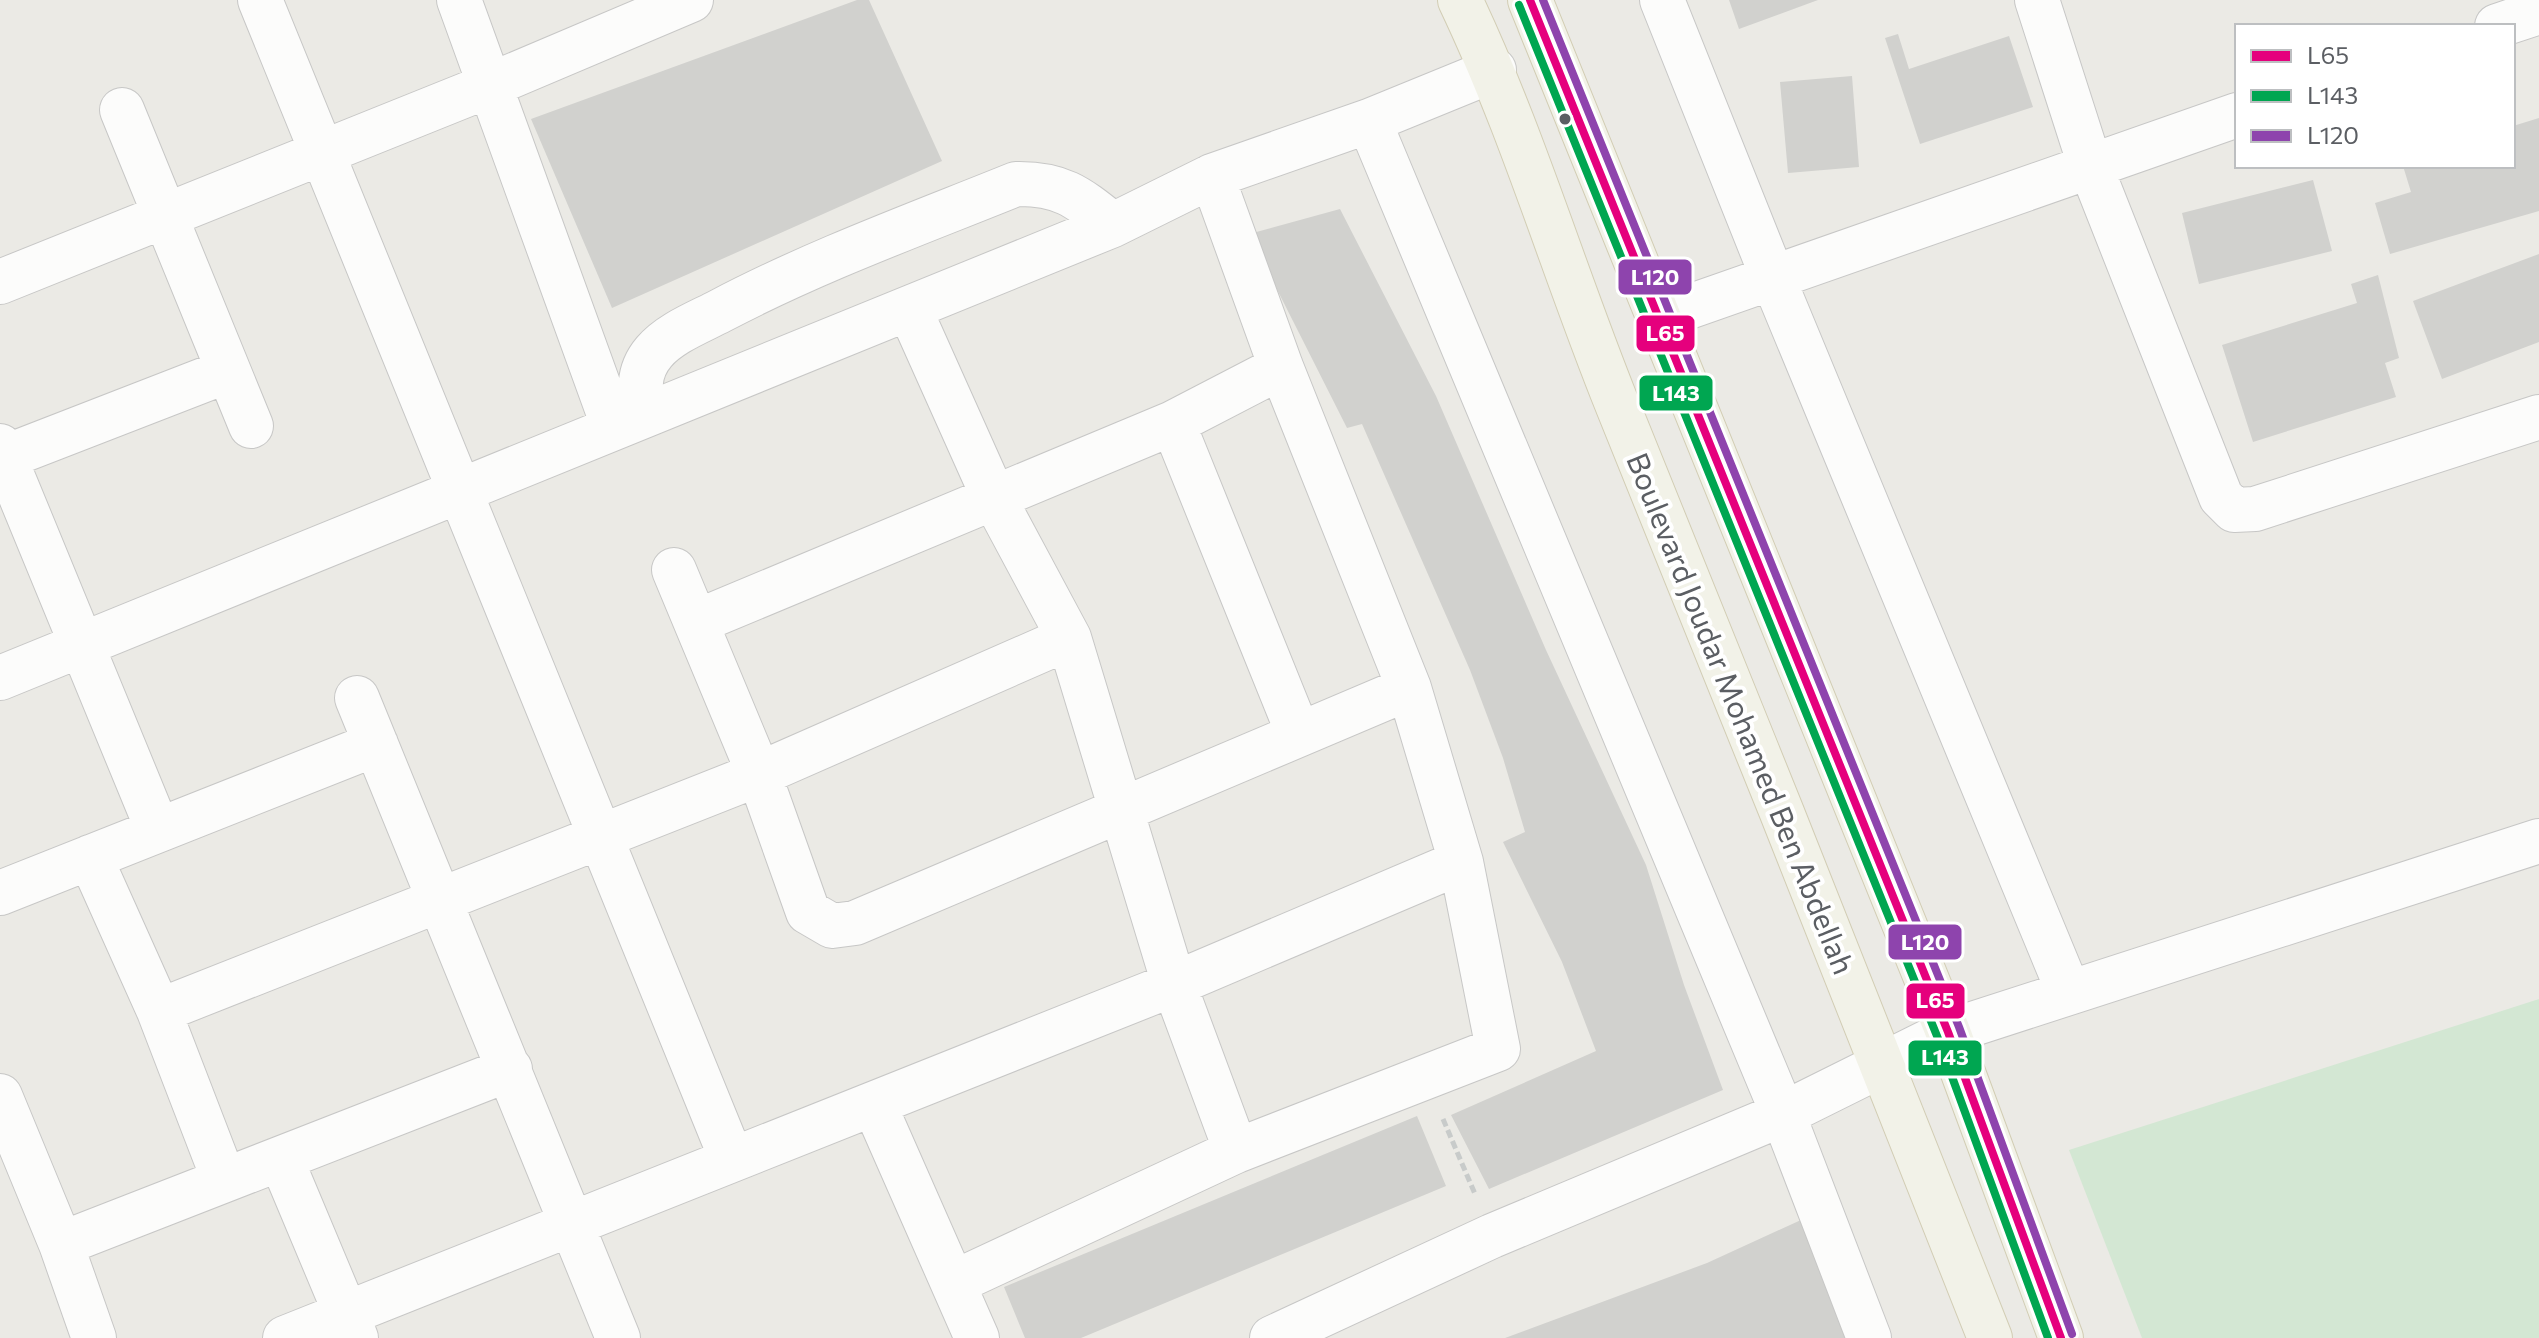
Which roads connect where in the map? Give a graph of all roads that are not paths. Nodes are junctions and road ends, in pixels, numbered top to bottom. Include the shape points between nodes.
1 (260, 0) edge
2 (459, 0) edge
3 (691, 0) edge
4 (1460, 0) edge
5 (1530, 0) edge
6 (1662, 0) edge
7 (2037, 0) edge
8 (2539, 12) edge
9 (2503, 24) edge
10 (1494, 70) junction
11 (488, 86) junction
12 (122, 110) dead end
13 (2235, 116) edge
14 (1369, 121) junction
15 (322, 153) junction
16 (2090, 165) junction
17 (1212, 176) junction
18 (164, 216) junction
19 (1113, 225) junction
20 (1773, 278) junction
21 (0, 282) edge
22 (909, 308) junction
23 (1660, 317) junction
24 (1281, 367) junction
25 (227, 371) junction
26 (2539, 417) edge
27 (630, 422) junction
28 (1173, 423) junction
29 (251, 426) dead end
30 (2, 454) edge
31 (459, 491) junction
32 (994, 498) junction
33 (674, 570) dead end
34 (696, 622) junction
35 (1069, 638) junction
36 (82, 645) junction
37 (0, 678) edge
38 (1409, 688) junction
39 (357, 698) dead end
40 (1298, 733) junction
41 (376, 744) junction
42 (759, 774) junction
43 (1122, 810) junction
44 (157, 828) junction
45 (600, 838) junction
46 (2539, 841) edge
47 (90, 857) junction
48 (1461, 862) junction
49 (0, 893) edge
50 (441, 902) junction
51 (1174, 984) junction
52 (2069, 993) junction
53 (159, 1011) junction
54 (1948, 1032) junction
55 (1883, 1063) junction
56 (510, 1069) junction
57 (0, 1096) edge
58 (874, 1104) junction
59 (1783, 1114) junction
60 (1236, 1151) junction
61 (281, 1159) junction
62 (732, 1160) junction
63 (224, 1180) junction
64 (573, 1224) junction
65 (61, 1244) junction
66 (953, 1283) junction
67 (351, 1326) edge
68 (94, 1338) edge
69 (285, 1338) edge
70 (618, 1338) edge
71 (977, 1338) edge
72 (1272, 1338) edge
73 (1869, 1338) edge
74 (1990, 1338) edge
75 (2061, 1338) edge

1 - 15 street
2 - 11 street
3 - 11 street
4 - 10 main road, Boulevard Joudar Mohamed Ben Abdellah
5 - 23 main road
6 - 20 street
7 - 16 street
8 - 9 street
10 - 14 street
10 - 55 main road, Boulevard Joudar Mohamed Ben Abdellah via 1596,350
11 - 15 street
11 - 27 street
12 - 18 street
13 - 16 street
14 - 17 street
14 - 59 street
15 - 18 street
15 - 31 street
16 - 20 street
16 - 26 street via 2221,497 2234,510 2255,509
17 - 19 street
17 - 24 street
18 - 21 street
18 - 25 street
19 - 22 street
19 - 27 street via 1075,195 1045,183 1016,184 988,195 773,283 682,331 654,352 644,369
20 - 23 street
20 - 52 street
22 - 27 street
22 - 32 street
23 - 54 main road
24 - 28 street
24 - 38 street
25 - 29 street
25 - 30 street
27 - 31 street
28 - 32 street
28 - 40 street
30 - 36 street
31 - 36 street
31 - 45 street
32 - 34 street
32 - 35 street
33 - 34 street
34 - 42 street
35 - 42 street
35 - 43 street
36 - 37 street
36 - 44 street
38 - 40 street
38 - 48 street
39 - 41 street
40 - 43 street
41 - 44 street
41 - 50 street
42 - 43 street via 808,912 832,926 855,923
42 - 45 street
43 - 51 street
44 - 47 street
45 - 50 street
45 - 62 street
46 - 52 street
47 - 49 street
47 - 53 street
48 - 51 street
48 - 60 street via 1498,1049
50 - 53 street
50 - 56 street
51 - 58 street
51 - 60 street
52 - 54 street
53 - 63 street
54 - 55 street
54 - 75 main road
55 - 59 street
55 - 74 main road, Boulevard Joudar Mohamed Ben Abdellah
56 - 61 street
56 - 64 street
57 - 65 street
58 - 62 street
58 - 66 street
59 - 72 street via 1492,1236
59 - 73 street
60 - 66 street
61 - 63 street
61 - 67 street
62 - 64 street
63 - 65 street
64 - 67 street
64 - 70 street
65 - 68 street
66 - 71 street
67 - 69 street

